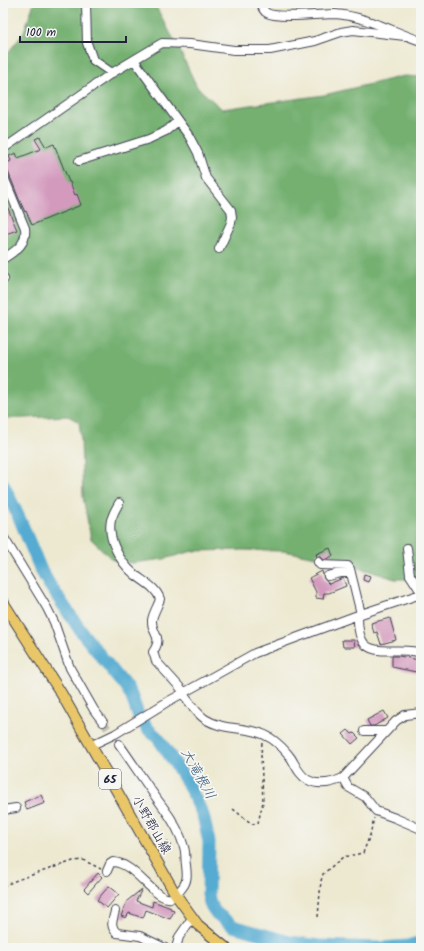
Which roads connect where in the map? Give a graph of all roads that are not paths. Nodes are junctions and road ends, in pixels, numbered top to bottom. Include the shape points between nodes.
1 (86, 3) edge
2 (261, 3) edge
3 (405, 36) junction
4 (421, 41) edge
5 (134, 60) junction
6 (112, 73) junction
7 (178, 121) junction
8 (3, 149) edge
9 (79, 161) dead end
10 (3, 175) edge
11 (219, 249) dead end
12 (3, 259) edge
13 (120, 503) dead end
14 (3, 536) edge
15 (407, 548) dead end
16 (318, 562) dead end
17 (351, 573) junction
18 (328, 576) dead end
19 (421, 593) edge
20 (3, 602) edge
21 (359, 615) junction
22 (421, 653) edge
23 (184, 694) junction
24 (421, 713) edge
25 (102, 722) tunnel mouth
26 (364, 731) dead end
27 (386, 731) junction
28 (119, 744) tunnel mouth
29 (92, 745) junction
30 (343, 778) junction
31 (16, 808) dead end
32 (3, 810) edge
33 (421, 829) edge
34 (107, 871) road end
35 (176, 895) junction
36 (115, 911) dead end
37 (192, 918) junction
38 (165, 948) edge
39 (176, 948) edge
40 (226, 948) edge

1 - 6 street via 87,43 93,60
2 - 3 street via 268,14 336,14 363,20
3 - 4 street
3 - 5 street via 353,30 270,50 234,50 162,42
5 - 6 street
5 - 7 street
6 - 8 street
7 - 9 street via 166,132 149,139
7 - 11 street via 198,153 206,178 231,210 231,223
10 - 12 street via 26,234 20,247
13 - 23 street via 111,520 113,542 129,570 158,594 160,599 152,624 158,639 153,652 156,661
14 - 25 street via 54,622 70,668
15 - 19 street via 410,575
16 - 17 street via 320,565 348,566
17 - 18 street
17 - 21 street
19 - 21 street
20 - 29 main road, 小野郡山線 / 65
21 - 22 street via 362,642 371,649
21 - 23 street via 254,653
23 - 29 street
23 - 30 street via 195,710 209,721 258,732 278,743 308,780 326,783
24 - 27 street via 405,715
26 - 27 street
27 - 30 street
28 - 35 street via 176,825 184,848 187,880
29 - 35 main road, 小野郡山線 / 65
30 - 33 street via 348,787 366,797 376,811
31 - 32 street
34 - 35 street via 110,864 119,862 142,878 160,896 172,898
35 - 37 main road, 小野郡山線 / 65
36 - 38 street via 111,924 117,933 140,936
37 - 39 street via 179,937
37 - 40 main road, 小野郡山線 / 65

